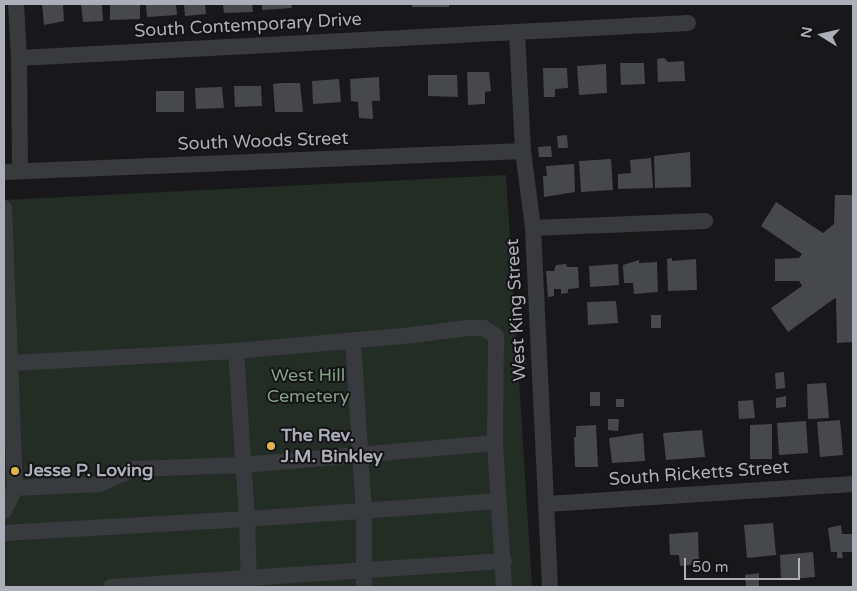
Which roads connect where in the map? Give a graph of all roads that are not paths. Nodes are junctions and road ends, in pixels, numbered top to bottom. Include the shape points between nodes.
1 (16, 4) edge
2 (688, 23) dead end
3 (518, 32) junction
4 (19, 58) junction
5 (523, 151) junction
6 (20, 171) junction
7 (4, 172) edge
8 (4, 208) edge
9 (705, 221) dead end
10 (533, 228) junction
11 (352, 340) junction
12 (236, 351) junction
13 (11, 364) junction
14 (495, 443) junction
15 (360, 454) junction
16 (243, 465) junction
17 (853, 484) edge
18 (14, 488) junction
19 (499, 501) junction
20 (547, 504) junction
21 (4, 511) edge
22 (364, 512) junction
23 (247, 519) junction
24 (4, 533) edge
25 (504, 561) junction
26 (363, 571) junction
27 (249, 583) edge
28 (111, 587) edge
29 (364, 587) edge
30 (504, 587) edge
31 (550, 587) edge

1 - 4 street
2 - 3 street, South Contemporary Drive
3 - 4 street, South Contemporary Drive
3 - 5 street, West King Street
4 - 6 street
5 - 6 street, South Woods Street
5 - 10 street, West King Street
6 - 7 street, South Woods Street
8 - 13 street
9 - 10 street
10 - 20 street, West King Street
11 - 12 street
11 - 14 street via 467,328 484,328 496,336
11 - 15 street
12 - 13 street
12 - 16 street
13 - 18 street
14 - 15 street
14 - 19 street
15 - 16 street
15 - 22 street
16 - 18 street via 133,469 100,484
16 - 23 street
17 - 20 street, South Ricketts Street
18 - 21 street
19 - 22 street
19 - 25 street
20 - 31 street, West King Street
22 - 23 street
22 - 26 street
23 - 24 street
23 - 27 street
25 - 26 street
25 - 30 street
26 - 27 street
26 - 29 street
27 - 28 street

